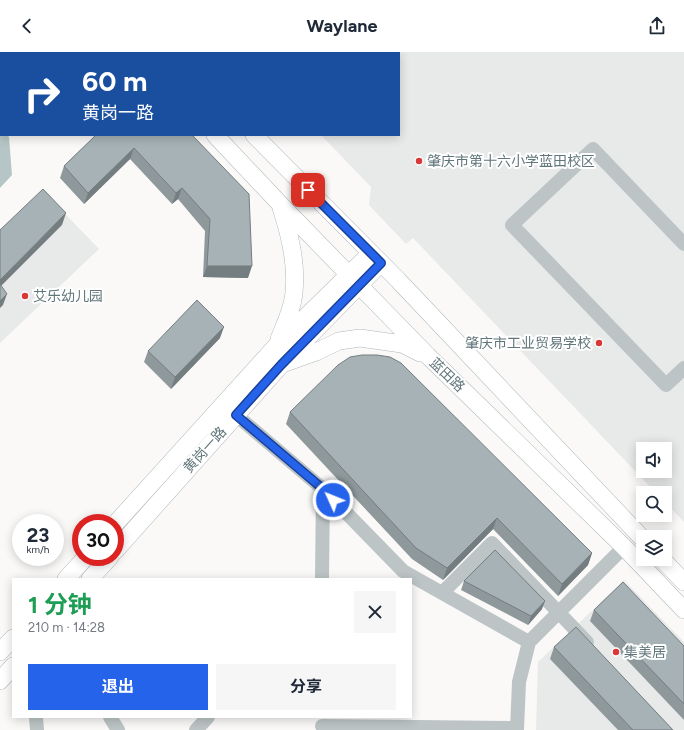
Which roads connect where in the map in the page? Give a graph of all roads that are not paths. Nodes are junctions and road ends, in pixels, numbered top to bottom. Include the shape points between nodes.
1 (216, 136) edge
2 (255, 136) edge
3 (280, 204) junction
4 (684, 244) edge
5 (376, 258) junction
6 (354, 280) junction
7 (277, 345) junction
8 (428, 356) junction
9 (281, 365) junction
10 (684, 368) edge
11 (236, 415) junction
12 (323, 489) junction
13 (124, 514) edge
14 (636, 532) edge
15 (124, 542) edge
16 (624, 547) junction
17 (78, 566) edge
18 (102, 566) edge
19 (669, 566) edge
20 (67, 578) edge
21 (92, 578) edge
22 (322, 578) edge
23 (684, 582) edge
24 (442, 593) junction
25 (684, 610) edge
26 (559, 612) junction
27 (12, 639) edge
28 (529, 642) junction
29 (596, 651) edge
30 (0, 652) edge
31 (12, 667) edge
32 (0, 681) edge
33 (36, 718) edge
34 (111, 718) edge
35 (207, 718) edge
36 (322, 724) edge
37 (517, 729) edge
38 (37, 730) edge
39 (118, 730) edge
40 (196, 730) edge

1 - 3 main road, 蓝田路
2 - 5 main road, 蓝田路
3 - 6 main road, 蓝田路
3 - 7 main road via 292,248 294,293
4 - 10 street via 593,149 512,225 666,385
5 - 6 main road, 黄岗一路
5 - 14 main road, 蓝田路
6 - 7 main road, 黄岗一路
6 - 8 main road, 蓝田路
6 - 9 main road, 黄岗一路
7 - 13 main road, 黄岗一路
8 - 9 main road via 402,344 360,338 339,341
8 - 16 main road, 蓝田路
9 - 11 main road, 黄岗一路
11 - 12 street
11 - 15 main road, 黄岗一路
12 - 22 street
12 - 24 street via 402,571
16 - 25 main road, 蓝田路
16 - 26 street
17 - 20 main road
18 - 21 main road
19 - 23 main road
24 - 26 street via 492,543
24 - 28 street
26 - 28 street
26 - 29 street
27 - 30 main road
28 - 37 street via 519,682
31 - 32 main road
33 - 38 street
34 - 39 street
35 - 40 street
36 - 37 street

